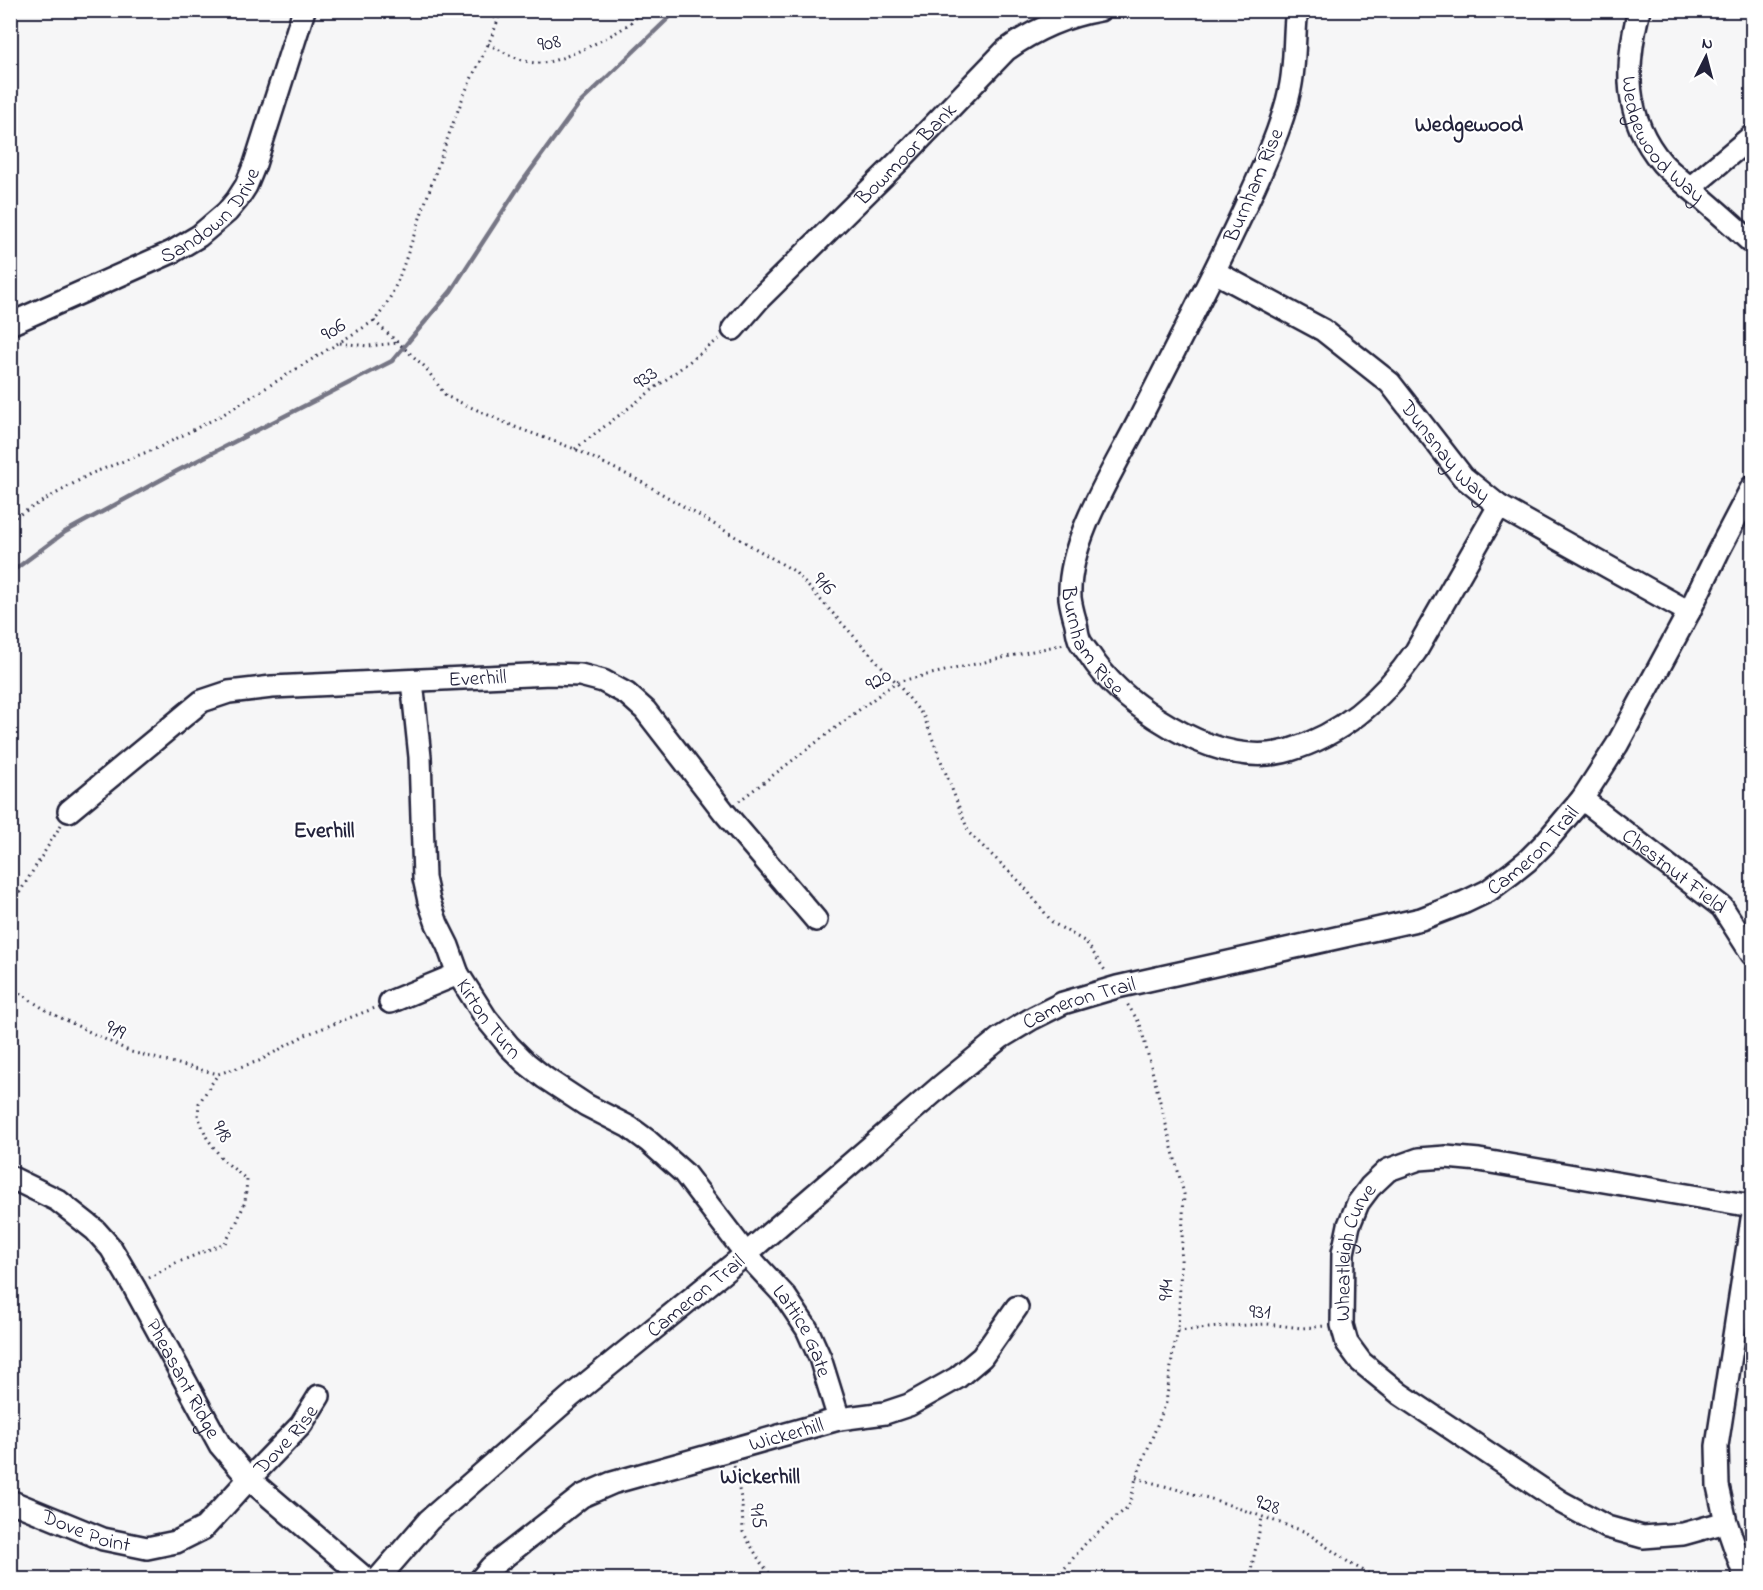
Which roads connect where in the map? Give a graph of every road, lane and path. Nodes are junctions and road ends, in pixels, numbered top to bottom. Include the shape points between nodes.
1 (304, 10) edge
2 (471, 10) edge
3 (501, 10) edge
4 (643, 10) edge
5 (1100, 10) edge
6 (1295, 10) edge
7 (1639, 10) edge
8 (499, 19) junction
9 (488, 44) junction
10 (1752, 136) edge
11 (1690, 188) junction
12 (1752, 243) edge
13 (1215, 272) junction
14 (374, 321) junction
15 (10, 324) edge
16 (733, 329) joint
17 (339, 343) junction
18 (398, 343) junction
19 (575, 449) junction
20 (1752, 487) edge
21 (1499, 506) junction
22 (10, 520) edge
23 (1689, 612) junction
24 (1080, 640) junction
25 (412, 681) junction
26 (897, 682) junction
27 (1582, 799) junction
28 (69, 811) joint
29 (724, 812) junction
30 (10, 908) edge
31 (816, 920) dead end
32 (1752, 954) edge
33 (458, 974) junction
34 (1113, 981) junction
35 (10, 987) edge
36 (390, 1002) joint
37 (218, 1074) junction
38 (10, 1177) edge
39 (1752, 1206) edge
40 (1752, 1219) edge
41 (746, 1254) junction
42 (134, 1287) junction
43 (1017, 1307) dead end
44 (1342, 1325) junction
45 (1178, 1331) junction
46 (319, 1396) dead end
47 (839, 1419) junction
48 (729, 1450) junction
49 (1136, 1478) junction
50 (249, 1479) junction
51 (10, 1501) edge
52 (1262, 1518) junction
53 (1726, 1522) junction
54 (367, 1580) edge
55 (377, 1580) edge
56 (480, 1580) edge
57 (775, 1580) edge
58 (1052, 1580) edge
59 (1249, 1580) edge
60 (1381, 1580) edge
61 (1746, 1580) edge

1 - 15 street, Sandown Drive via 255,164 246,186 227,212 200,236 172,252
2 - 8 path
3 - 8 path, 906
4 - 9 path, 908 via 627,26 605,38 541,63 516,58
5 - 16 street, Bowmoor Bank via 1047,25 1006,50
6 - 13 street, Burnham Rise via 1290,88 1282,116
7 - 11 street, Wedgewood Way via 1629,53 1633,106 1640,130 1662,164
8 - 9 path, 906
9 - 14 path, 906 via 464,94 406,256 387,302
10 - 11 street
11 - 12 street, Wedgewood Way
13 - 21 street, Dunsnay Way via 1323,330 1390,383 1463,477
13 - 24 street, Burnham Rise via 1079,542 1071,570 1070,600
14 - 17 path, 906
14 - 18 path, 916
16 - 19 path, 933
17 - 18 path
17 - 22 path, 906 via 222,416 160,447 90,474
18 - 19 path, 916 via 425,367 446,396
19 - 26 path, 916 via 640,481 794,571
20 - 23 street, Cameron Trail
21 - 23 street, Dunsnay Way
21 - 24 street, Burnham Rise via 1403,671 1363,711 1308,744 1253,754 1237,753 1191,738 1114,687
23 - 27 street, Cameron Trail via 1617,744
24 - 26 path, 920
25 - 28 street, Everhill via 248,689 202,701
25 - 29 street, Everhill via 551,674 603,681 645,710
25 - 33 street, Kirton Turn via 420,757 424,878 437,924
26 - 29 path, 920
26 - 34 path, 916 via 924,717 969,832 1021,883 1053,923 1086,942
27 - 32 street, Chestnut Field via 1722,907
27 - 34 street, Cameron Trail via 1527,861 1488,891 1465,902 1420,919
28 - 30 path
29 - 31 street, Everhill
33 - 36 street
33 - 41 street, Kirton Turn via 514,1052 545,1078 628,1127 667,1156
34 - 41 street, Cameron Trail via 1000,1038
34 - 45 path, 914 via 1140,1024 1184,1194
35 - 37 path, 919 via 49,1012 131,1052
36 - 37 path via 305,1035 259,1061
37 - 42 path, 918 via 199,1103 198,1116 222,1159 247,1180 245,1202 225,1243 176,1263
38 - 42 street, Pheasant Ridge via 57,1200 95,1230 111,1248
39 - 44 street, Wheatleigh Curve via 1479,1160 1446,1157 1401,1165 1388,1170 1370,1187 1349,1225 1343,1253
40 - 53 street via 1717,1446 1718,1486
41 - 47 street, Lattice Gate via 785,1296 807,1329
41 - 55 street, Cameron Trail via 570,1397 429,1520
42 - 50 street, Pheasant Ridge via 220,1445
43 - 47 street, Wickerhill via 982,1357 957,1378 909,1405 885,1413
44 - 45 path, 931 via 1302,1328 1267,1324
44 - 53 street, Wheatleigh Curve via 1347,1343 1361,1362 1400,1394 1561,1502 1606,1527 1643,1538 1683,1534
45 - 49 path, 914 via 1166,1403
46 - 50 street, Dove Rise via 301,1425
47 - 48 street, Wickerhill
48 - 56 street, Wickerhill via 612,1483 582,1496 491,1567
48 - 57 path, 915 via 738,1478 743,1532
49 - 52 path, 928
49 - 58 path, 914 via 1129,1506 1086,1543
50 - 51 street, Dove Point via 204,1528 176,1542 147,1548 103,1539
50 - 54 street, Pheasant Ridge
52 - 59 path
52 - 60 path, 928 via 1306,1532
53 - 61 street

